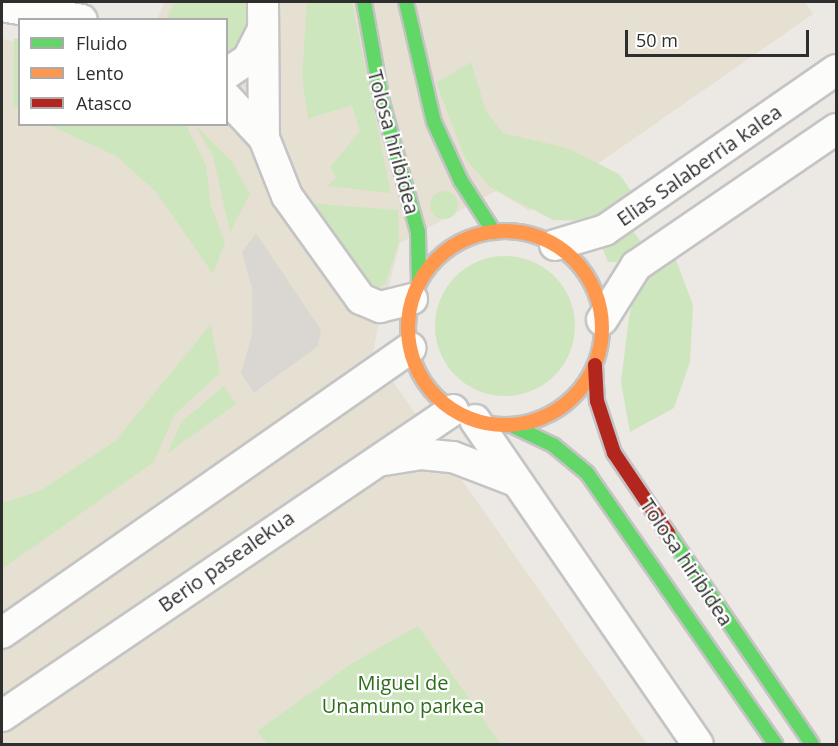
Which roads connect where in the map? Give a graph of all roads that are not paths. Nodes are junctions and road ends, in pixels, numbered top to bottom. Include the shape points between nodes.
1 (263, 2) edge
2 (364, 2) edge
3 (405, 2) edge
4 (2, 6) edge
5 (71, 18) edge
6 (262, 31) junction
7 (837, 70) edge
8 (228, 73) edge
9 (228, 99) edge
10 (837, 129) edge
11 (264, 138) junction
12 (494, 232) junction
13 (555, 245) junction
14 (415, 291) junction
15 (602, 320) junction
16 (410, 348) junction
17 (595, 365) junction
18 (464, 415) junction
19 (511, 424) junction
20 (369, 462) junction
21 (516, 480) junction
22 (2, 633) edge
23 (2, 716) edge
24 (698, 744) edge
25 (775, 744) edge
26 (812, 744) edge

1 - 6 street
2 - 14 main road, Tolosa hiribidea via 382,102 418,232
3 - 12 main road via 434,122 461,180
4 - 5 street
6 - 8 street via 248,59
6 - 11 street
7 - 13 street, Elias Salaberria kalea via 605,230
9 - 11 street
10 - 15 street via 636,266
11 - 14 street via 287,196 353,292 380,307
12 - 13 main road via 536,236
12 - 14 main road via 446,250
13 - 15 main road via 592,285
14 - 16 main road
15 - 17 main road
16 - 18 main road via 433,393
16 - 22 street
17 - 19 main road via 570,400 533,421
17 - 26 main road, Tolosa hiribidea via 599,410 614,453
18 - 19 main road
18 - 20 street, Berio pasealekua
18 - 21 street
19 - 25 main road, Tolosa hiribidea via 553,445 587,473
20 - 21 street via 422,454 453,457
20 - 23 street, Berio pasealekua
21 - 24 street

